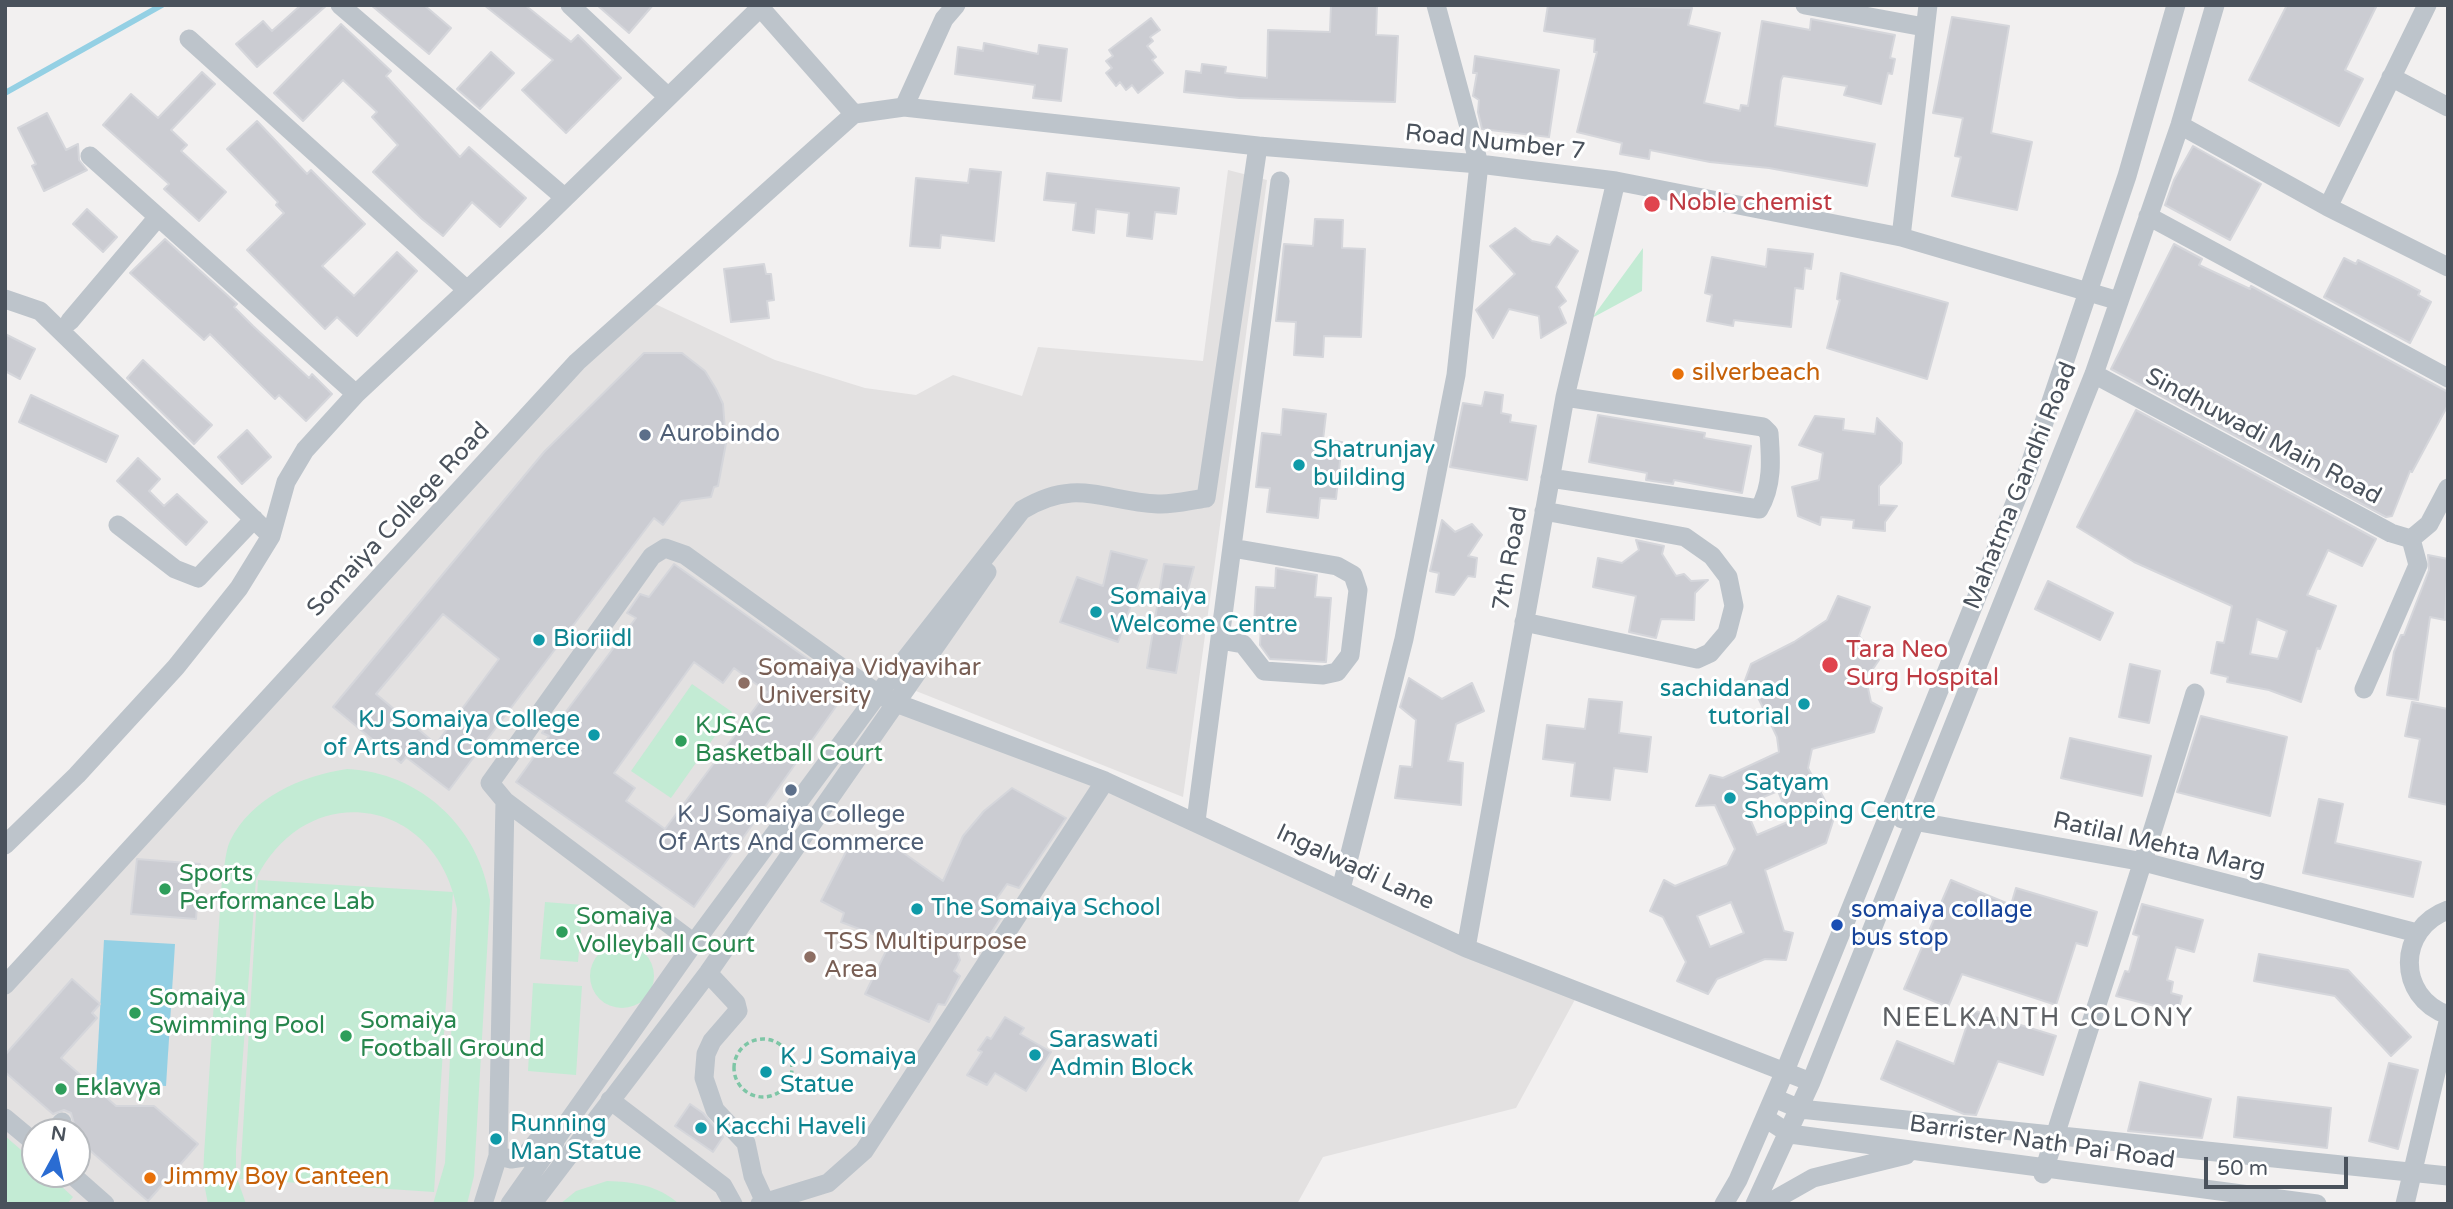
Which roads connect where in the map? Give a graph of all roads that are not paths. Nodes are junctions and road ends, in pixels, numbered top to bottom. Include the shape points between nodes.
1 (340, 5) edge
2 (570, 5) edge
3 (956, 5) edge
4 (1436, 5) edge
5 (1805, 5) edge
6 (1928, 5) edge
7 (2176, 5) edge
8 (2214, 5) edge
9 (2427, 5) edge
10 (760, 6) edge
11 (1924, 27) junction
12 (188, 39) dead end
13 (2391, 77) junction
14 (667, 96) junction
15 (904, 107) junction
16 (2448, 107) edge
17 (854, 114) junction
18 (2180, 125) junction
19 (1258, 146) junction
20 (90, 156) dead end
21 (1479, 164) junction
22 (1280, 181) dead end
23 (1616, 181) junction
24 (564, 197) junction
25 (2328, 207) junction
26 (2148, 216) junction
27 (158, 217) junction
28 (1901, 237) junction
29 (2448, 267) edge
30 (467, 290) junction
31 (2089, 291) junction
32 (5, 299) edge
33 (2119, 301) junction
34 (70, 321) dead end
35 (2094, 374) junction
36 (2448, 378) edge
37 (356, 394) junction
38 (1564, 397) junction
39 (1550, 478) junction
40 (2448, 488) edge
41 (1544, 511) junction
42 (254, 519) junction
43 (118, 525) dead end
44 (271, 536) junction
45 (2411, 540) junction
46 (1232, 548) junction
47 (1524, 622) junction
48 (1220, 639) junction
49 (2364, 689) dead end
50 (2195, 693) dead end
51 (893, 701) junction
52 (1104, 781) junction
53 (505, 801) junction
54 (1888, 817) junction
55 (1196, 821) junction
56 (1913, 821) junction
57 (5, 845) edge
58 (2144, 862) junction
59 (1341, 888) junction
60 (2448, 911) edge
61 (2417, 933) junction
62 (694, 943) junction
63 (1466, 948) junction
64 (708, 973) junction
65 (5, 985) edge
66 (2448, 1015) edge
67 (2448, 1023) edge
68 (1785, 1071) junction
69 (1811, 1082) junction
70 (1773, 1098) junction
71 (610, 1100) junction
72 (1800, 1109) junction
73 (5, 1118) edge
74 (1765, 1118) junction
75 (21, 1131) edge
76 (1790, 1134) junction
77 (2056, 1137) junction
78 (555, 1142) junction
79 (1921, 1152) junction
80 (498, 1156) junction
81 (2044, 1171) junction
82 (2412, 1174) junction
83 (2448, 1176) edge
84 (87, 1188) edge
85 (762, 1203) edge
86 (105, 1204) edge
87 (483, 1204) edge
88 (510, 1204) edge
89 (532, 1204) edge
90 (733, 1204) edge
91 (1724, 1204) edge
92 (1755, 1204) edge
93 (1767, 1204) edge
94 (2317, 1204) edge
95 (2405, 1204) edge

1 - 24 street
2 - 14 street
3 - 15 street via 944,19
4 - 21 street
5 - 11 street
6 - 11 street
7 - 31 street, Mahatma Gandhi Road via 2145,119
8 - 18 street, Mahatma Gandhi Road
9 - 13 street
10 - 14 street
10 - 17 street
11 - 28 street
12 - 30 street
13 - 16 street
13 - 25 street
14 - 24 street
15 - 17 street, Road Number 7
15 - 19 street, Road Number 7
17 - 65 street, Somaiya College Road via 577,362
18 - 25 street
18 - 26 street, Mahatma Gandhi Road
19 - 21 street, Road Number 7
19 - 51 street via 1206,498 1159,505 1076,491 1042,498 1021,510
20 - 27 street
21 - 23 street, Road Number 7
21 - 59 street via 1456,375 1404,639
22 - 46 street
23 - 28 street, Road Number 7
23 - 38 street, 7th Road
24 - 30 street
25 - 29 street
26 - 33 street, Mahatma Gandhi Road
26 - 36 street
27 - 34 street
27 - 37 street
28 - 31 street, Road Number 7
30 - 37 street
31 - 33 street, Road Number 7
31 - 54 street, Mahatma Gandhi Road via 2027,473
32 - 42 street via 40,312
33 - 35 street, Mahatma Gandhi Road
35 - 45 street, Sindhuwadi Main Road
35 - 56 street, Mahatma Gandhi Road
37 - 44 street via 305,450 286,482
38 - 39 street, 7th Road
38 - 39 street via 1763,427 1769,433 1771,465 1766,498 1759,509
39 - 41 street, 7th Road
40 - 45 street via 2429,524
41 - 47 street, 7th Road
41 - 47 street via 1685,537 1712,556 1727,577 1734,606 1727,633 1710,653 1697,659
42 - 43 street via 198,578 175,569
42 - 44 street
44 - 57 street via 239,588 176,667
45 - 49 street via 2418,565
46 - 48 street
46 - 48 street via 1337,566 1353,575 1358,590 1350,655 1337,672 1323,675 1264,671 1243,644
47 - 63 street, 7th Road
48 - 55 street
50 - 58 street
51 - 52 street, Ingalwadi Lane
51 - 53 street, Ingalwadi Lane via 685,555 665,548 652,556 493,775 492,788
51 - 62 street
51 - 64 street
52 - 55 street, Ingalwadi Lane
52 - 85 street via 875,1138 853,1164 828,1183
53 - 62 street
53 - 80 street
54 - 56 street, Ratilal Mehta Marg
54 - 68 street, Mahatma Gandhi Road
55 - 59 street, Ingalwadi Lane
56 - 58 street, Ratilal Mehta Marg
56 - 69 street, Mahatma Gandhi Road
58 - 61 street, Ratilal Mehta Marg
58 - 77 street
59 - 63 street, Ingalwadi Lane
60 - 61 street via 2431,918
61 - 66 street via 2408,960 2414,987 2433,1008
62 - 78 street
63 - 68 street, Ingalwadi Lane
64 - 71 street
64 - 85 street via 738,1011 706,1054 705,1087 715,1110 746,1143
67 - 82 street
68 - 69 street, Ingalwadi Lane
68 - 70 street, Mahatma Gandhi Road
69 - 72 street, Mahatma Gandhi Road
70 - 72 street
70 - 74 street, Mahatma Gandhi Road
71 - 89 street
71 - 90 street via 723,1186
72 - 76 street, Mahatma Gandhi Road
72 - 77 street
73 - 75 street
74 - 76 street, Barrister Nath Pai Road
74 - 91 street, Mahatma Gandhi Road
76 - 79 street, Barrister Nath Pai Road
76 - 92 street, Mahatma Gandhi Road
77 - 81 street
77 - 82 street
78 - 80 street via 543,1134 524,1157
78 - 88 street
79 - 81 street, Barrister Nath Pai Road
79 - 93 street via 1813,1178
80 - 87 street
81 - 94 street, Barrister Nath Pai Road
82 - 83 street
82 - 95 street
84 - 86 street

